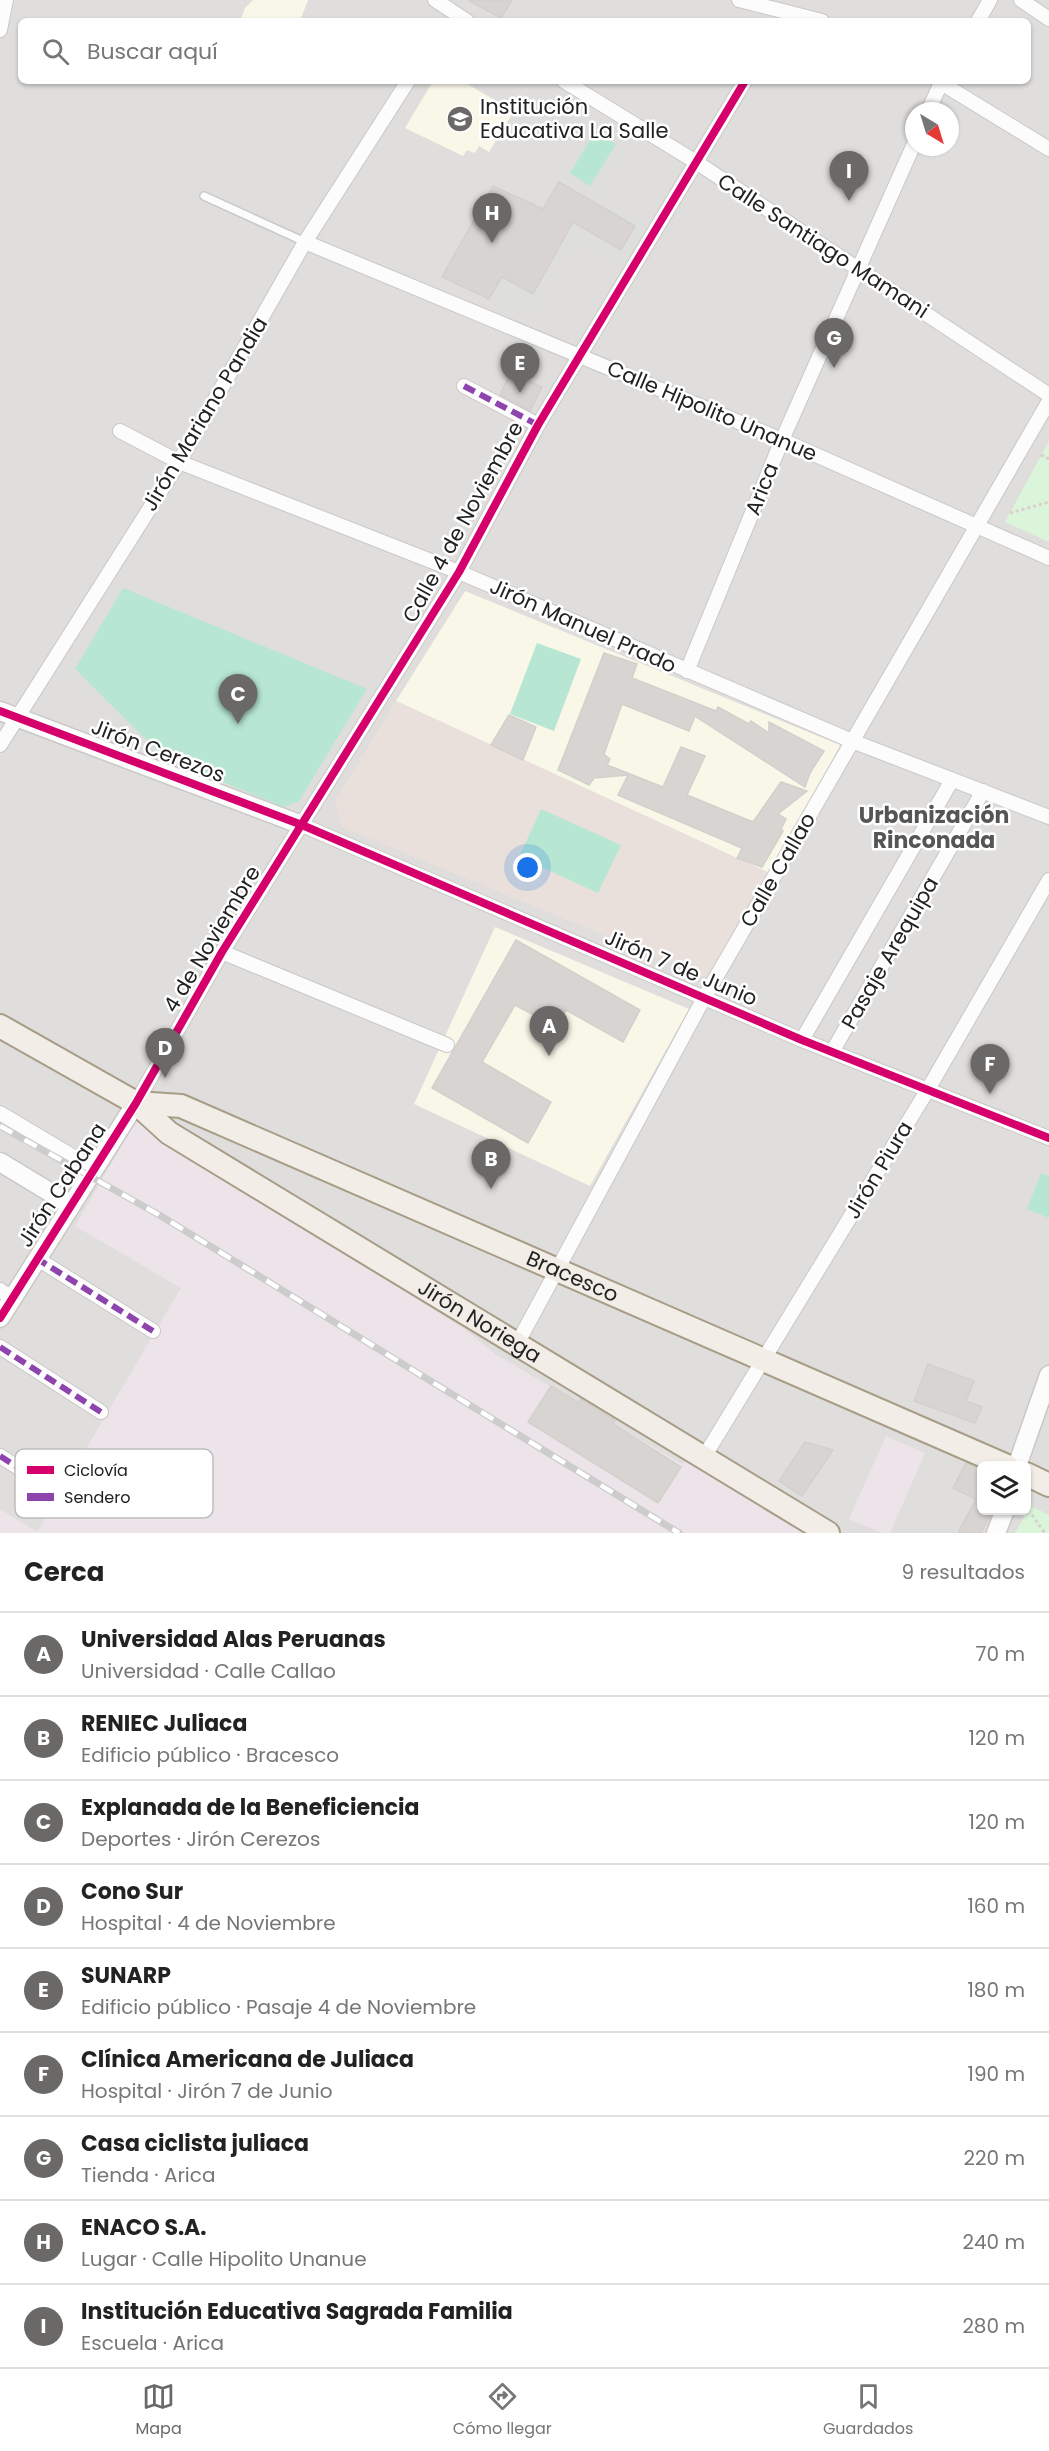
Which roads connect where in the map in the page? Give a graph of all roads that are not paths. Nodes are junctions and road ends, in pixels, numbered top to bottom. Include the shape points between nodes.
1 (6, 0) edge
2 (435, 0) edge
3 (739, 0) edge
4 (990, 0) edge
5 (1021, 0) edge
6 (449, 16) edge
7 (784, 17) edge
8 (980, 18) edge
9 (1049, 19) edge
10 (0, 30) edge
11 (406, 84) edge
12 (569, 84) edge
13 (743, 84) edge
14 (939, 84) edge
15 (943, 84) edge
16 (932, 102) edge
17 (1049, 149) edge
18 (909, 156) edge
19 (696, 162) junction
20 (204, 196) dead end
21 (305, 242) junction
22 (860, 269) junction
23 (581, 356) junction
24 (464, 386) dead end
25 (1049, 396) edge
26 (1049, 401) edge
27 (538, 426) junction
28 (120, 431) dead end
29 (782, 440) junction
30 (179, 462) junction
31 (976, 527) junction
32 (1049, 558) edge
33 (459, 572) junction
34 (687, 671) junction
35 (8, 714) edge
36 (852, 741) junction
37 (0, 745) edge
38 (952, 780) junction
39 (983, 791) junction
40 (1049, 817) edge
41 (302, 825) junction
42 (1049, 880) edge
43 (222, 952) junction
44 (704, 998) junction
45 (0, 1026) edge
46 (802, 1040) junction
47 (447, 1045) dead end
48 (832, 1052) junction
49 (927, 1091) junction
50 (136, 1103) junction
51 (0, 1113) edge
52 (1049, 1138) edge
53 (0, 1162) edge
54 (94, 1169) junction
55 (71, 1205) junction
56 (36, 1258) junction
57 (558, 1269) junction
58 (6, 1294) edge
59 (0, 1318) edge
60 (153, 1331) dead end
61 (518, 1344) junction
62 (0, 1347) edge
63 (764, 1358) junction
64 (1049, 1375) edge
65 (101, 1412) dead end
66 (0, 1456) edge
67 (704, 1457) junction
68 (996, 1461) edge
69 (1019, 1461) edge
70 (15, 1466) edge
71 (1031, 1476) edge
72 (1049, 1485) edge
73 (1003, 1515) edge
74 (828, 1533) edge
75 (996, 1533) edge

1 - 10 street
2 - 6 street
3 - 7 street
4 - 8 street
5 - 9 street
11 - 21 street, Jirón Mariano Pandia
12 - 19 street, Calle Santiago Mamani
13 - 19 street, Calle 4 de Noviembre
14 - 16 street
15 - 17 street
18 - 22 street, Arica
19 - 22 street, Calle Santiago Mamani
19 - 23 street, Calle 4 de Noviembre
20 - 21 lane
21 - 23 street, Calle Hipolito Unanue
21 - 30 street, Jirón Mariano Pandia
22 - 25 street, Calle Santiago Mamani
22 - 29 street, Arica
23 - 27 street, Calle 4 de Noviembre
23 - 29 street, Calle Hipolito Unanue
24 - 27 street
26 - 31 street, Calle Callao
27 - 33 street, Calle 4 de Noviembre
28 - 30 street, Jirón Manuel Prado
29 - 31 street, Calle Hipolito Unanue
29 - 34 street, Arica
30 - 33 street, Jirón Manuel Prado
30 - 35 street, Jirón Mariano Pandia
31 - 32 street, Calle Hipolito Unanue
31 - 36 street, Calle Callao
33 - 34 street, Jirón Manuel Prado
33 - 41 street, Calle 4 de Noviembre
34 - 36 street, Jirón Manuel Prado
35 - 37 street, Jirón Mariano Pandia
35 - 41 street, Jirón Cerezos
36 - 38 street, Jirón Manuel Prado
36 - 44 street, Calle Callao
38 - 39 street, Jirón Manuel Prado
38 - 46 street, Pasaje Arequipa
39 - 40 street, Jirón Manuel Prado
39 - 48 street, Pasaje Arequipa
41 - 43 street, 4 de Noviembre
41 - 44 street, Jirón 7 de Junio
42 - 49 street, Jirón Piura
43 - 47 street
43 - 50 street, 4 de Noviembre
44 - 46 street, Jirón 7 de Junio
44 - 57 street, Calle Callao
45 - 50 main road
46 - 48 street, Jirón 7 de Junio
48 - 49 street, Jirón 7 de Junio
49 - 52 street, Jirón 7 de Junio
49 - 63 street, Jirón Piura
50 - 54 street, Jirón Cabana
50 - 57 main road, Bracesco via 181,1106
50 - 61 main road, Jirón Noriega via 169,1133
51 - 54 street
53 - 55 street
54 - 55 street, Jirón Cabana
55 - 56 street, Jirón Cabana
56 - 58 street, Jirón Cabana
56 - 60 street
57 - 61 street, Calle Callao
57 - 63 main road, Bracesco
58 - 59 street, Jirón Cabana
61 - 67 main road, Jirón Noriega
62 - 65 street
63 - 67 street, Jirón Piura
63 - 68 main road, Bracesco
64 - 69 street
66 - 70 street
67 - 74 main road, Jirón Noriega
71 - 72 main road
73 - 75 street

